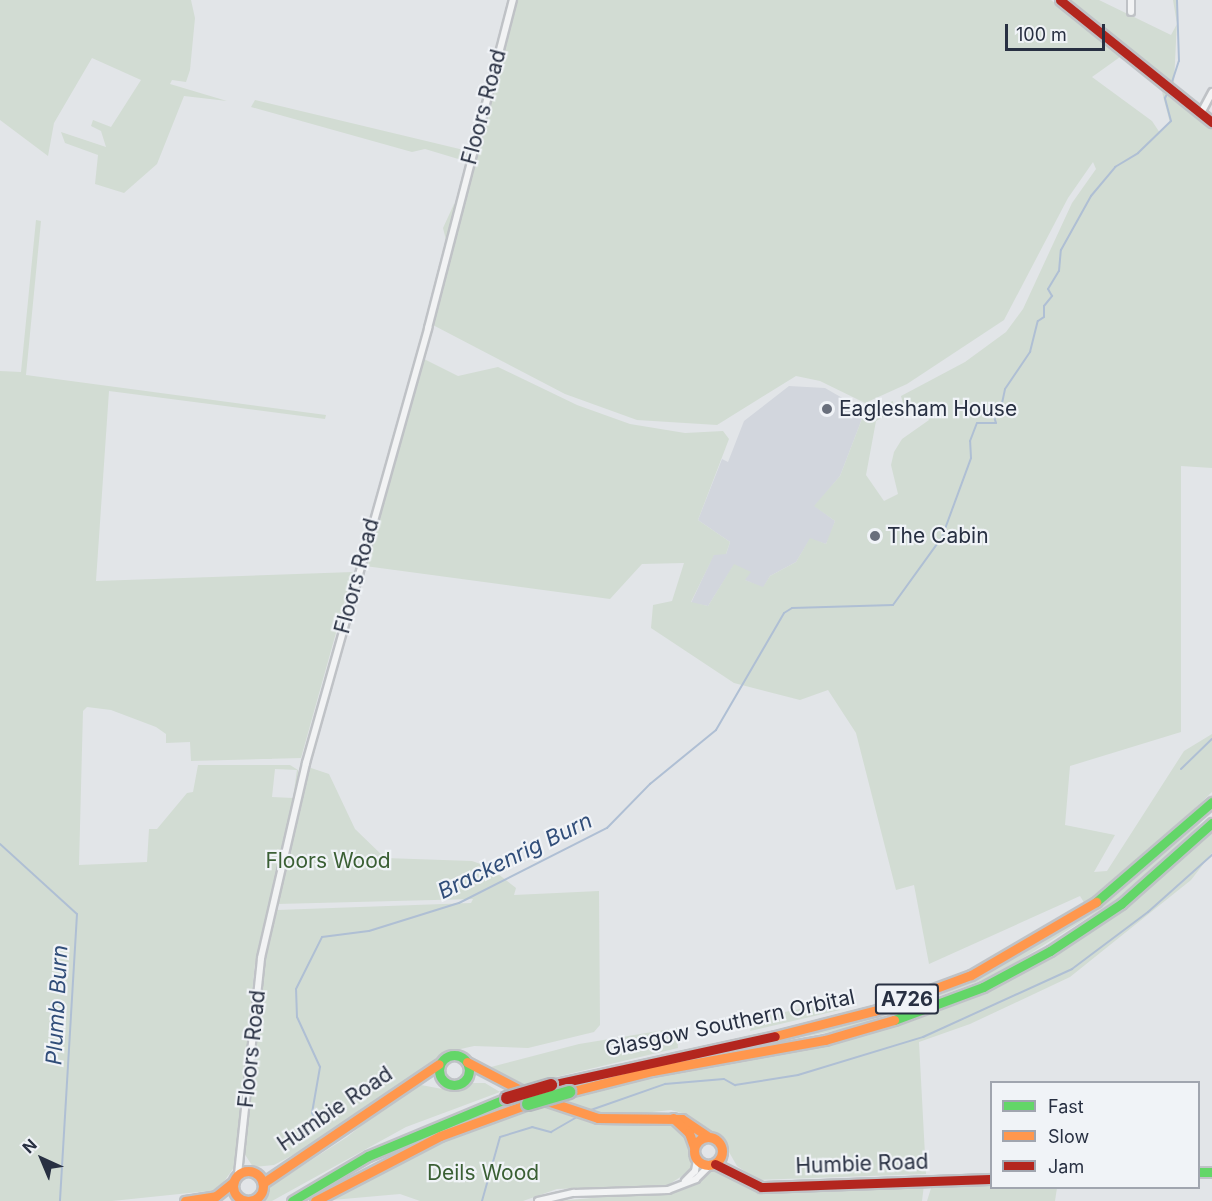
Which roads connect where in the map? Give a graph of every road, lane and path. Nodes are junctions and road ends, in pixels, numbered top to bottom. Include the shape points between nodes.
1 (513, 0) edge
2 (1060, 0) edge
3 (1130, 1) edge
4 (1131, 12) dead end
5 (1212, 92) edge
6 (1207, 108) edge
7 (1212, 122) edge
8 (1212, 802) edge
9 (1212, 823) edge
10 (467, 1062) junction
11 (439, 1064) junction
12 (494, 1079) junction
13 (415, 1080) junction
14 (444, 1082) junction
15 (461, 1084) junction
16 (671, 1117) junction
17 (707, 1136) junction
18 (694, 1147) junction
19 (722, 1152) junction
20 (697, 1160) junction
21 (713, 1164) junction
22 (278, 1170) junction
23 (243, 1172) junction
24 (737, 1174) junction
25 (990, 1179) edge
26 (263, 1183) junction
27 (678, 1187) junction
28 (216, 1196) junction
29 (239, 1198) junction
30 (185, 1201) edge
31 (292, 1201) edge
32 (315, 1201) edge
33 (538, 1201) edge

1 - 23 street, Floors Road via 428,328 306,764 261,958
2 - 6 main road
3 - 4 street
5 - 6 street
6 - 7 main road
8 - 31 main road, Glasgow Southern Orbital / A726, bridge via 1107,895 1048,934 971,975 874,1011 814,1027 608,1069 507,1098 388,1146
9 - 32 main road, Glasgow Southern Orbital / A726, bridge via 1120,904 1050,951 983,987 924,1011 825,1040 652,1071 528,1104 417,1146
10 - 11 main road via 452,1055
10 - 12 main road, Humbie Road
10 - 15 main road via 469,1073
11 - 13 main road, Humbie Road
11 - 14 main road
12 - 15 main road, Humbie Road via 477,1077
12 - 16 main road, Humbie Road via 584,1116 612,1120
13 - 14 main road, Humbie Road
13 - 22 main road, Humbie Road
14 - 15 main road
16 - 17 main road, Humbie Road via 690,1121
16 - 18 main road via 684,1127
17 - 18 main road
17 - 19 main road, Humbie Road via 718,1141
18 - 20 main road
19 - 21 main road
19 - 24 main road, Humbie Road
20 - 21 main road, Humbie Road
20 - 27 street via 695,1171
21 - 24 main road, Humbie Road
21 - 27 street
22 - 23 main road, Humbie Road
22 - 26 main road, Humbie Road
23 - 26 main road
23 - 28 main road
23 - 29 main road
24 - 25 main road, Humbie Road via 761,1187
26 - 29 main road, Humbie Road via 258,1197
27 - 33 street via 574,1193
28 - 29 main road
28 - 30 main road

